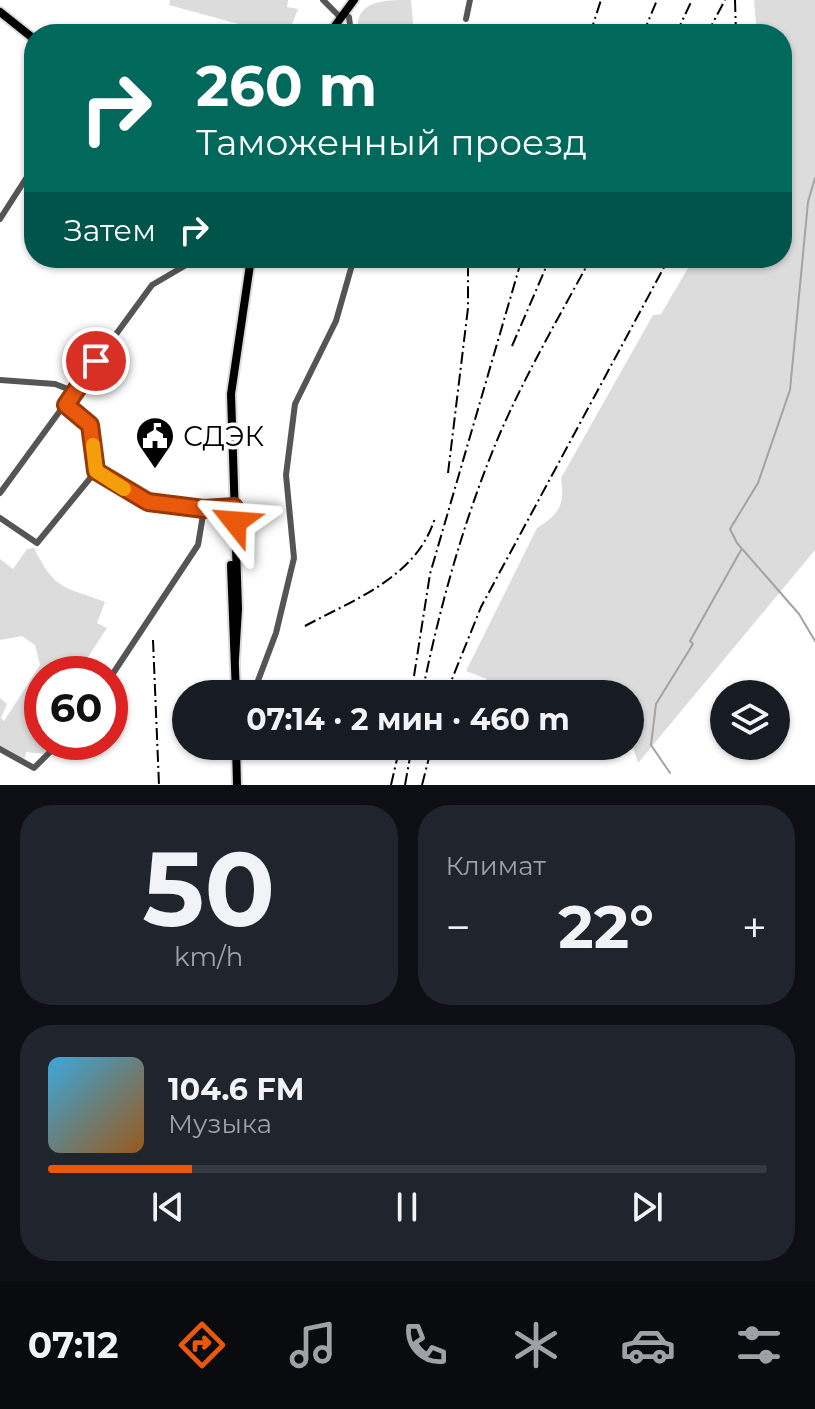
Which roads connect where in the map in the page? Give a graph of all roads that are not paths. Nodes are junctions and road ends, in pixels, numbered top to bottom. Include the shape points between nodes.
1 (323, 0) edge
2 (354, 0) edge
3 (361, 0) edge
4 (470, 0) edge
5 (0, 12) edge
6 (345, 17) junction
7 (466, 19) dead end
8 (338, 24) edge
9 (341, 24) edge
10 (347, 24) edge
11 (24, 31) edge
12 (24, 184) edge
13 (0, 219) edge
14 (180, 268) edge
15 (249, 268) edge
16 (351, 268) edge
17 (0, 380) edge
18 (73, 391) junction
19 (66, 405) junction
20 (96, 471) junction
21 (0, 493) edge
22 (232, 508) junction
23 (204, 509) junction
24 (0, 518) edge
25 (125, 656) edge
26 (236, 680) edge
27 (258, 680) edge
28 (0, 749) edge
29 (42, 760) edge
30 (236, 760) edge
31 (237, 785) edge

1 - 6 street
2 - 6 main road
3 - 6 main road
4 - 7 street
5 - 11 main road
6 - 8 main road
6 - 9 main road
6 - 10 street
12 - 13 street
14 - 18 street via 154,282
15 - 22 main road via 232,373
16 - 27 street via 336,321 295,404 286,475 294,558
17 - 18 street via 55,384
18 - 19 street
19 - 20 street via 90,425
19 - 21 street
20 - 23 street via 138,498
20 - 24 street via 37,543
22 - 23 street
22 - 26 main road
23 - 25 street via 198,545
28 - 29 street via 34,768
30 - 31 main road

